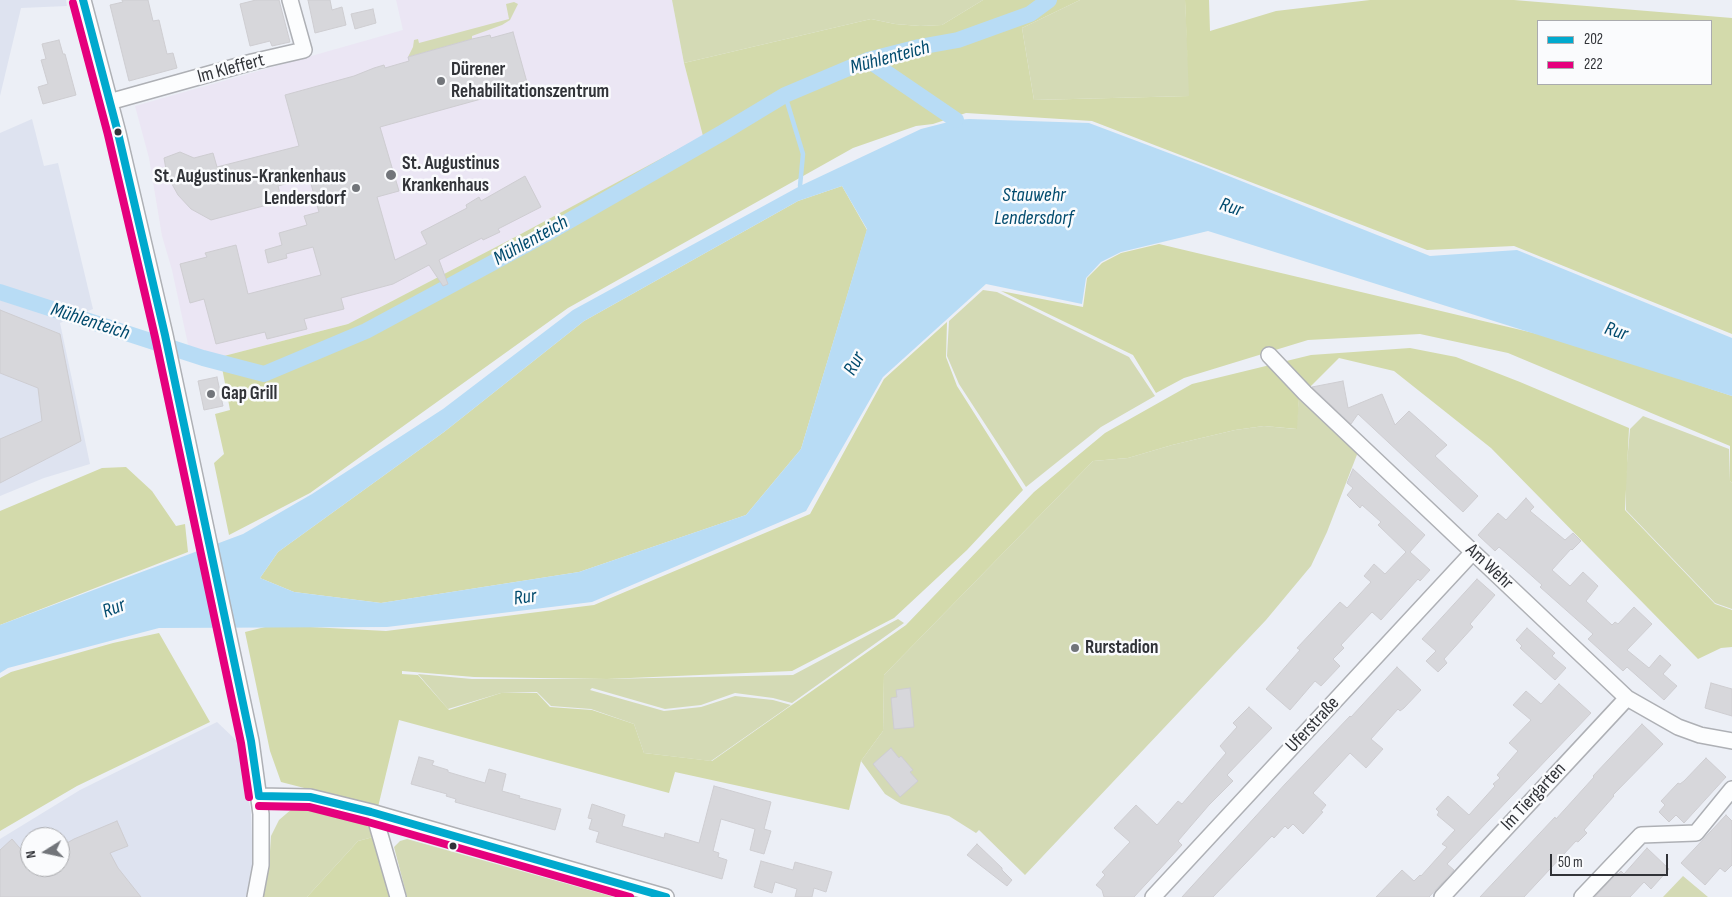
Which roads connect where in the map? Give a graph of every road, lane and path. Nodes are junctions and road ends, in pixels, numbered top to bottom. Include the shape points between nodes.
1 (83, 0) edge
2 (290, 0) edge
3 (109, 102) junction
4 (1269, 355) dead end
5 (1473, 552) junction
6 (1627, 698) junction
7 (1732, 741) edge
8 (1732, 789) edge
9 (259, 796) junction
10 (374, 814) junction
11 (1445, 896) edge
12 (254, 897) edge
13 (398, 897) edge
14 (666, 897) edge
15 (1153, 897) edge
16 (1582, 897) edge

1 - 3 street
2 - 3 street, Im Kleffert via 304,50
3 - 9 street via 169,354
4 - 5 street, Am Wehr
5 - 6 street, Am Wehr
5 - 15 street, Uferstraße
6 - 7 street, Am Wehr via 1678,727
6 - 11 street, Im Tiergarten
8 - 16 street via 1696,833 1641,835
9 - 10 street via 310,797
9 - 12 street via 262,848
10 - 13 street
10 - 14 street

